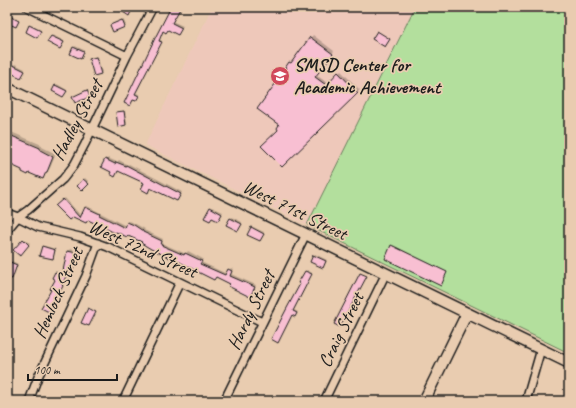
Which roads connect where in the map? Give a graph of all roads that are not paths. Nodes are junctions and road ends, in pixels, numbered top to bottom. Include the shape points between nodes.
1 (27, 7) edge
2 (45, 7) edge
3 (153, 7) edge
4 (42, 14) junction
5 (127, 56) junction
6 (7, 88) edge
7 (92, 129) junction
8 (7, 213) edge
9 (18, 217) junction
10 (7, 230) edge
11 (306, 234) junction
12 (98, 244) junction
13 (386, 274) junction
14 (180, 282) junction
15 (467, 313) junction
16 (262, 322) junction
17 (541, 349) junction
18 (569, 363) edge
19 (29, 401) edge
20 (123, 401) edge
21 (224, 401) edge
22 (324, 401) edge
23 (424, 401) edge
24 (526, 401) edge

1 - 4 street
2 - 4 street
3 - 5 street, Hadley Street
4 - 5 street
5 - 7 street, Hadley Street
6 - 7 street, West 71st Street
7 - 9 street, Hadley Street via 80,155 63,178
7 - 11 street, West 71st Street
8 - 9 street, West 72nd Street
9 - 10 street, Hadley Street
9 - 12 street, West 72nd Street via 38,227
11 - 13 street, West 71st Street
11 - 16 street, Hardy Street
12 - 14 street, West 72nd Street
12 - 19 street, Hemlock Street
13 - 15 street, West 71st Street
13 - 22 street, Craig Street
14 - 16 street, West 72nd Street
14 - 20 street
15 - 17 street, West 71st Street
15 - 23 street
16 - 21 street, Hardy Street
17 - 18 street, West 71st Street
17 - 24 street

